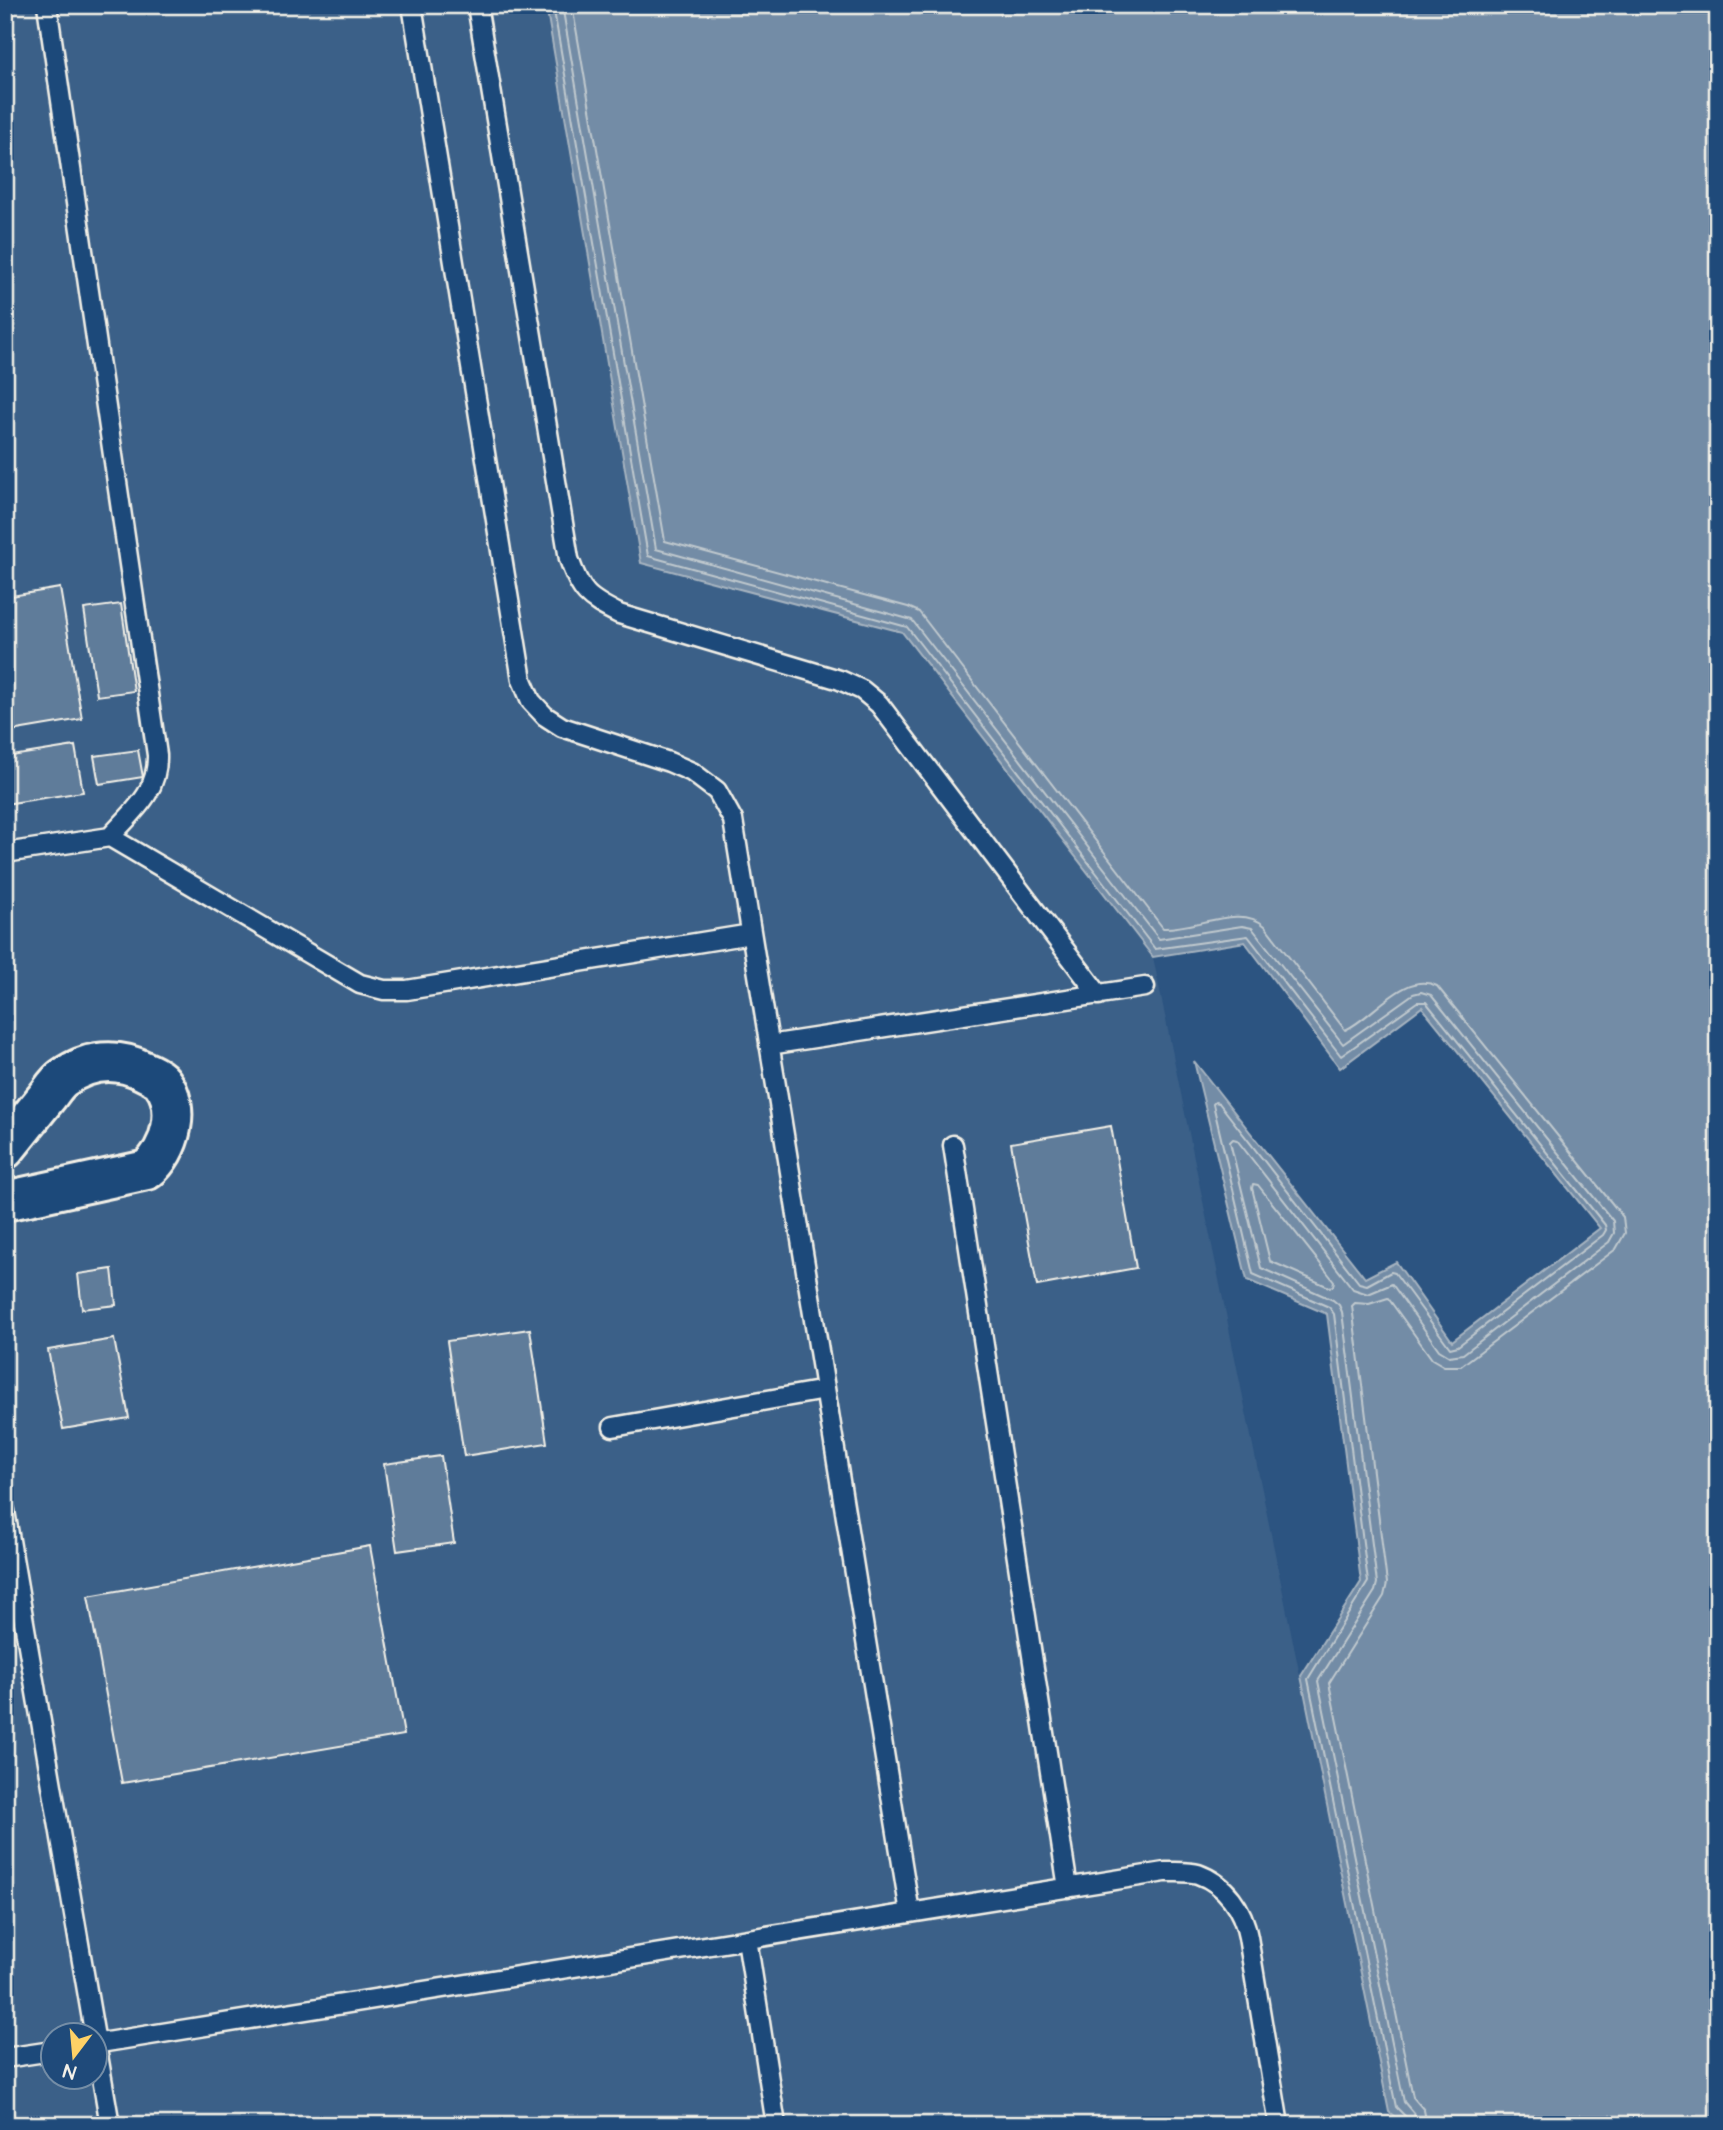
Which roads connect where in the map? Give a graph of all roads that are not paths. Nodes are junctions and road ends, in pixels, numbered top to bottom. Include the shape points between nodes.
1 (47, 5) edge
2 (412, 5) edge
3 (477, 5) edge
4 (110, 837) junction
5 (5, 853) edge
6 (751, 934) junction
7 (1145, 988) dead end
8 (1099, 995) junction
9 (769, 1045) junction
10 (953, 1145) dead end
11 (5, 1149) edge
12 (5, 1201) edge
13 (825, 1390) junction
14 (613, 1427) dead end
15 (5, 1511) edge
16 (1068, 1888) junction
17 (910, 1913) junction
18 (747, 1939) junction
19 (91, 2022) edge
20 (108, 2042) edge
21 (38, 2053) edge
22 (5, 2058) edge
23 (104, 2092) edge
24 (110, 2125) edge
25 (776, 2125) edge
26 (1279, 2125) edge

1 - 4 lane via 157,755 150,792
2 - 6 lane via 522,680 531,701 562,727 669,762 717,791 733,820
3 - 8 lane via 569,559 581,588 594,602 620,614 862,690 879,704
4 - 5 lane
4 - 6 lane via 360,984 384,990
6 - 9 lane
7 - 8 lane
8 - 9 lane
9 - 13 lane
10 - 16 lane
11 - 12 street via 61,1079 87,1065 110,1060 135,1066 160,1079 167,1091 173,1114 168,1140 147,1170
13 - 14 lane
13 - 17 lane
15 - 19 lane
16 - 17 lane
16 - 26 lane via 1165,1872 1198,1874 1237,1904 1245,1923
17 - 18 lane
18 - 20 lane
18 - 25 lane
21 - 22 lane
23 - 24 lane

